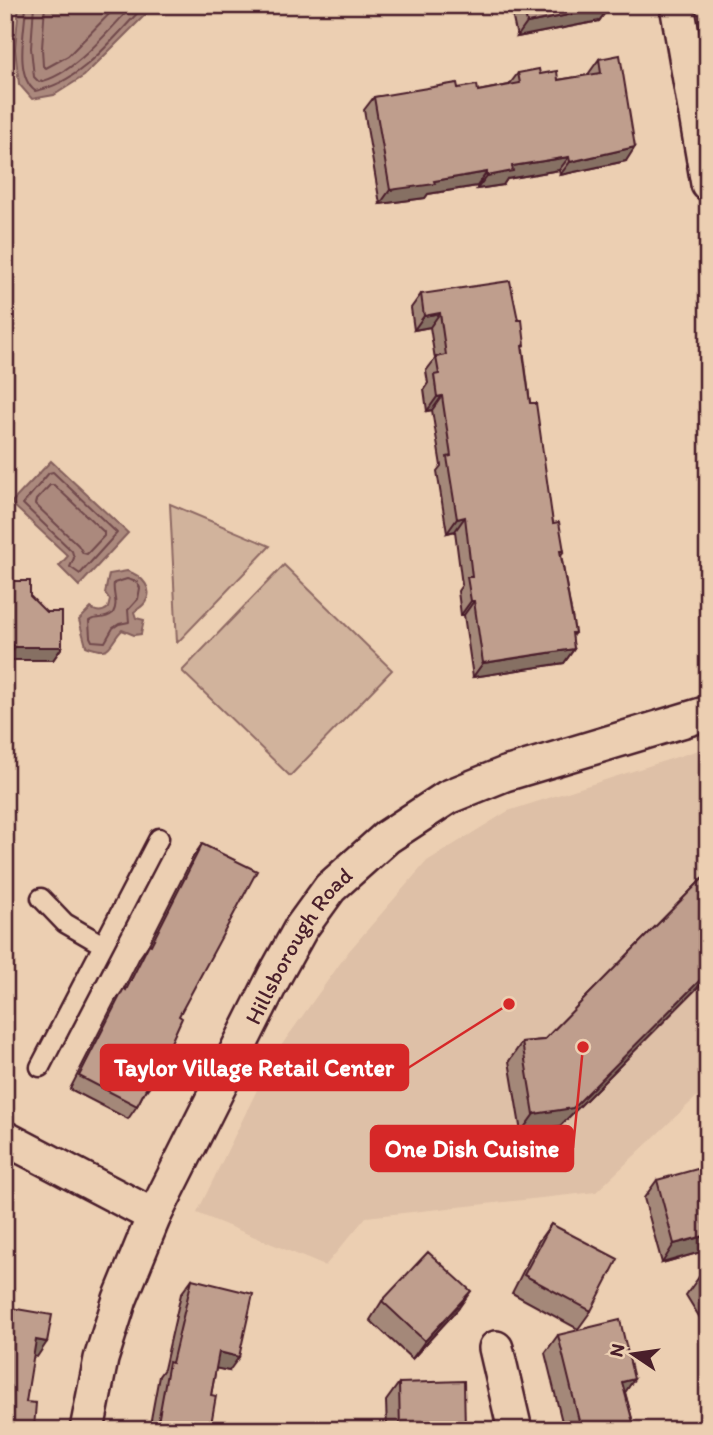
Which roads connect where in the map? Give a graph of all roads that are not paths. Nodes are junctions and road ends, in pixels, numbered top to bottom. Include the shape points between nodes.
1 (677, 5) edge
2 (708, 184) edge
3 (708, 713) edge
4 (159, 838) dead end
5 (41, 898) dead end
6 (103, 945) junction
7 (40, 1067) dead end
8 (5, 1138) edge
9 (154, 1216) junction
10 (496, 1348) dead end
11 (87, 1430) edge
12 (515, 1430) edge

1 - 2 street
3 - 9 street, Hillsborough Road via 505,774 448,797 387,837 330,888 275,975
4 - 6 lane
5 - 6 lane via 65,923
6 - 7 lane
8 - 9 street
9 - 11 street, Hillsborough Road via 101,1359
10 - 12 street

